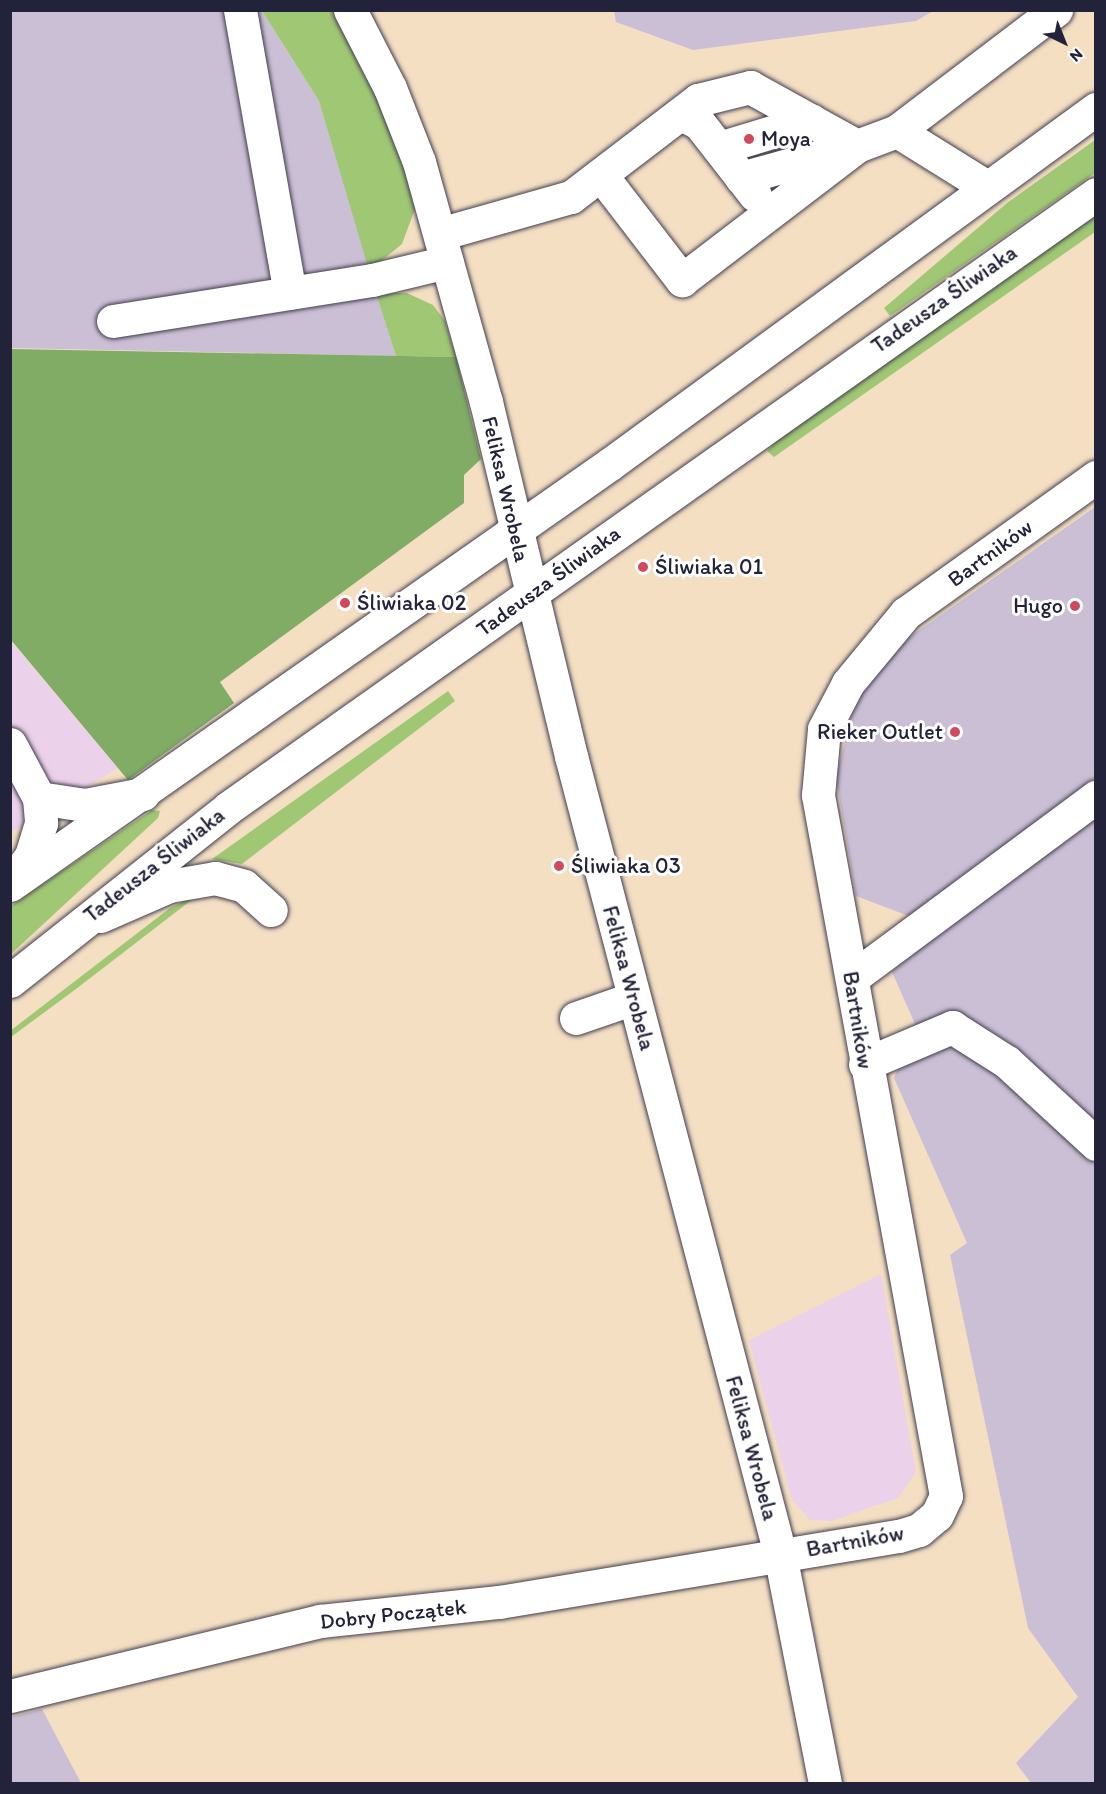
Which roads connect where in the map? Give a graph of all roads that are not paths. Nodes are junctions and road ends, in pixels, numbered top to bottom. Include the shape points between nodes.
1 (240, 10) edge
2 (350, 10) edge
3 (1056, 10) edge
4 (1095, 109) edge
5 (811, 120) junction
6 (699, 128) junction
7 (897, 131) junction
8 (857, 146) junction
9 (601, 175) junction
10 (741, 178) junction
11 (987, 186) junction
12 (1095, 194) edge
13 (769, 213) junction
14 (443, 248) junction
15 (290, 293) junction
16 (113, 321) dead end
17 (1095, 477) edge
18 (516, 531) junction
19 (530, 594) junction
20 (11, 749) edge
21 (148, 794) junction
22 (1095, 797) edge
23 (39, 798) junction
24 (10, 884) edge
25 (271, 910) dead end
26 (76, 926) junction
27 (852, 978) junction
28 (10, 981) edge
29 (634, 998) junction
30 (576, 1018) dead end
31 (865, 1064) junction
32 (1095, 1144) edge
33 (780, 1554) junction
34 (10, 1696) edge
35 (825, 1784) edge

1 - 15 street
2 - 14 street, Feliksa Wrobela via 390,88
3 - 7 street
4 - 11 street
5 - 6 street
5 - 6 street via 750,87 698,100
5 - 8 street
6 - 9 street
6 - 10 street
7 - 8 street
7 - 11 street
8 - 10 street
8 - 13 street
9 - 13 street via 682,280
9 - 14 street via 571,197
10 - 13 street
11 - 18 street
12 - 19 street, Tadeusza Śliwiaka
14 - 15 street
14 - 18 street, Feliksa Wrobela
15 - 16 street
17 - 27 street, Bartników via 906,613 848,683 824,729 818,795
18 - 19 street, Feliksa Wrobela
18 - 21 street
19 - 26 street, Tadeusza Śliwiaka via 228,808
19 - 29 street, Feliksa Wrobela
20 - 23 street
21 - 23 street via 85,805
21 - 24 street
22 - 27 street
23 - 24 street via 38,839
25 - 26 street via 244,886 196,879
26 - 28 street, Tadeusza Śliwiaka
27 - 31 street, Bartników
29 - 30 street
29 - 33 street, Feliksa Wrobela
31 - 32 street via 952,1027 1007,1062
31 - 33 street, Bartników via 946,1496 937,1515 919,1530
33 - 34 street, Dobry Początek via 499,1602 320,1621
33 - 35 street, Feliksa Wrobela

